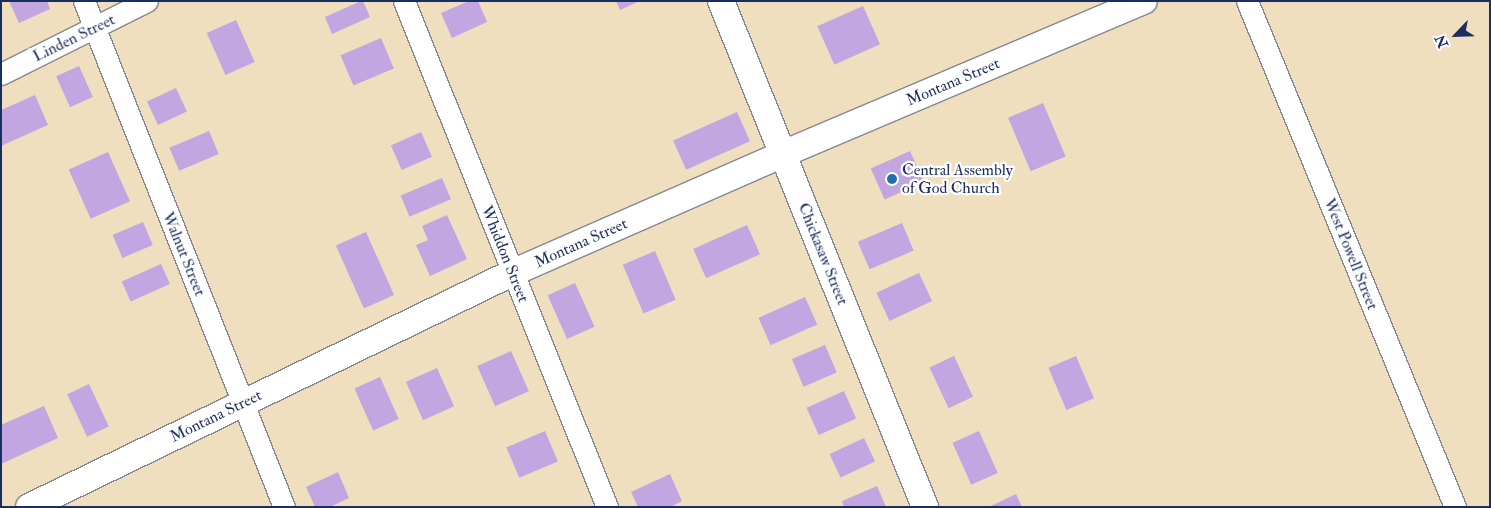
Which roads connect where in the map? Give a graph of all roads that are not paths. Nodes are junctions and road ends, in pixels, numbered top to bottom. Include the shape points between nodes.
1 (84, 1) edge
2 (147, 1) edge
3 (404, 1) edge
4 (721, 1) edge
5 (1144, 1) edge
6 (1246, 1) edge
7 (95, 28) junction
8 (1, 74) edge
9 (783, 154) junction
10 (512, 273) junction
11 (244, 402) junction
12 (29, 507) edge
13 (284, 507) edge
14 (607, 507) edge
15 (924, 507) edge
16 (1455, 507) edge

1 - 7 street, Walnut Street
2 - 7 street, Linden Street
3 - 10 street, Whiddon Street
4 - 9 street, Chickasaw Street
5 - 9 street, Montana Street
6 - 16 street, West Powell Street
7 - 8 street, Linden Street
7 - 11 street, Walnut Street
9 - 10 street, Montana Street
9 - 15 street, Chickasaw Street
10 - 11 street, Montana Street
10 - 14 street, Whiddon Street
11 - 12 street, Montana Street
11 - 13 street, Walnut Street

